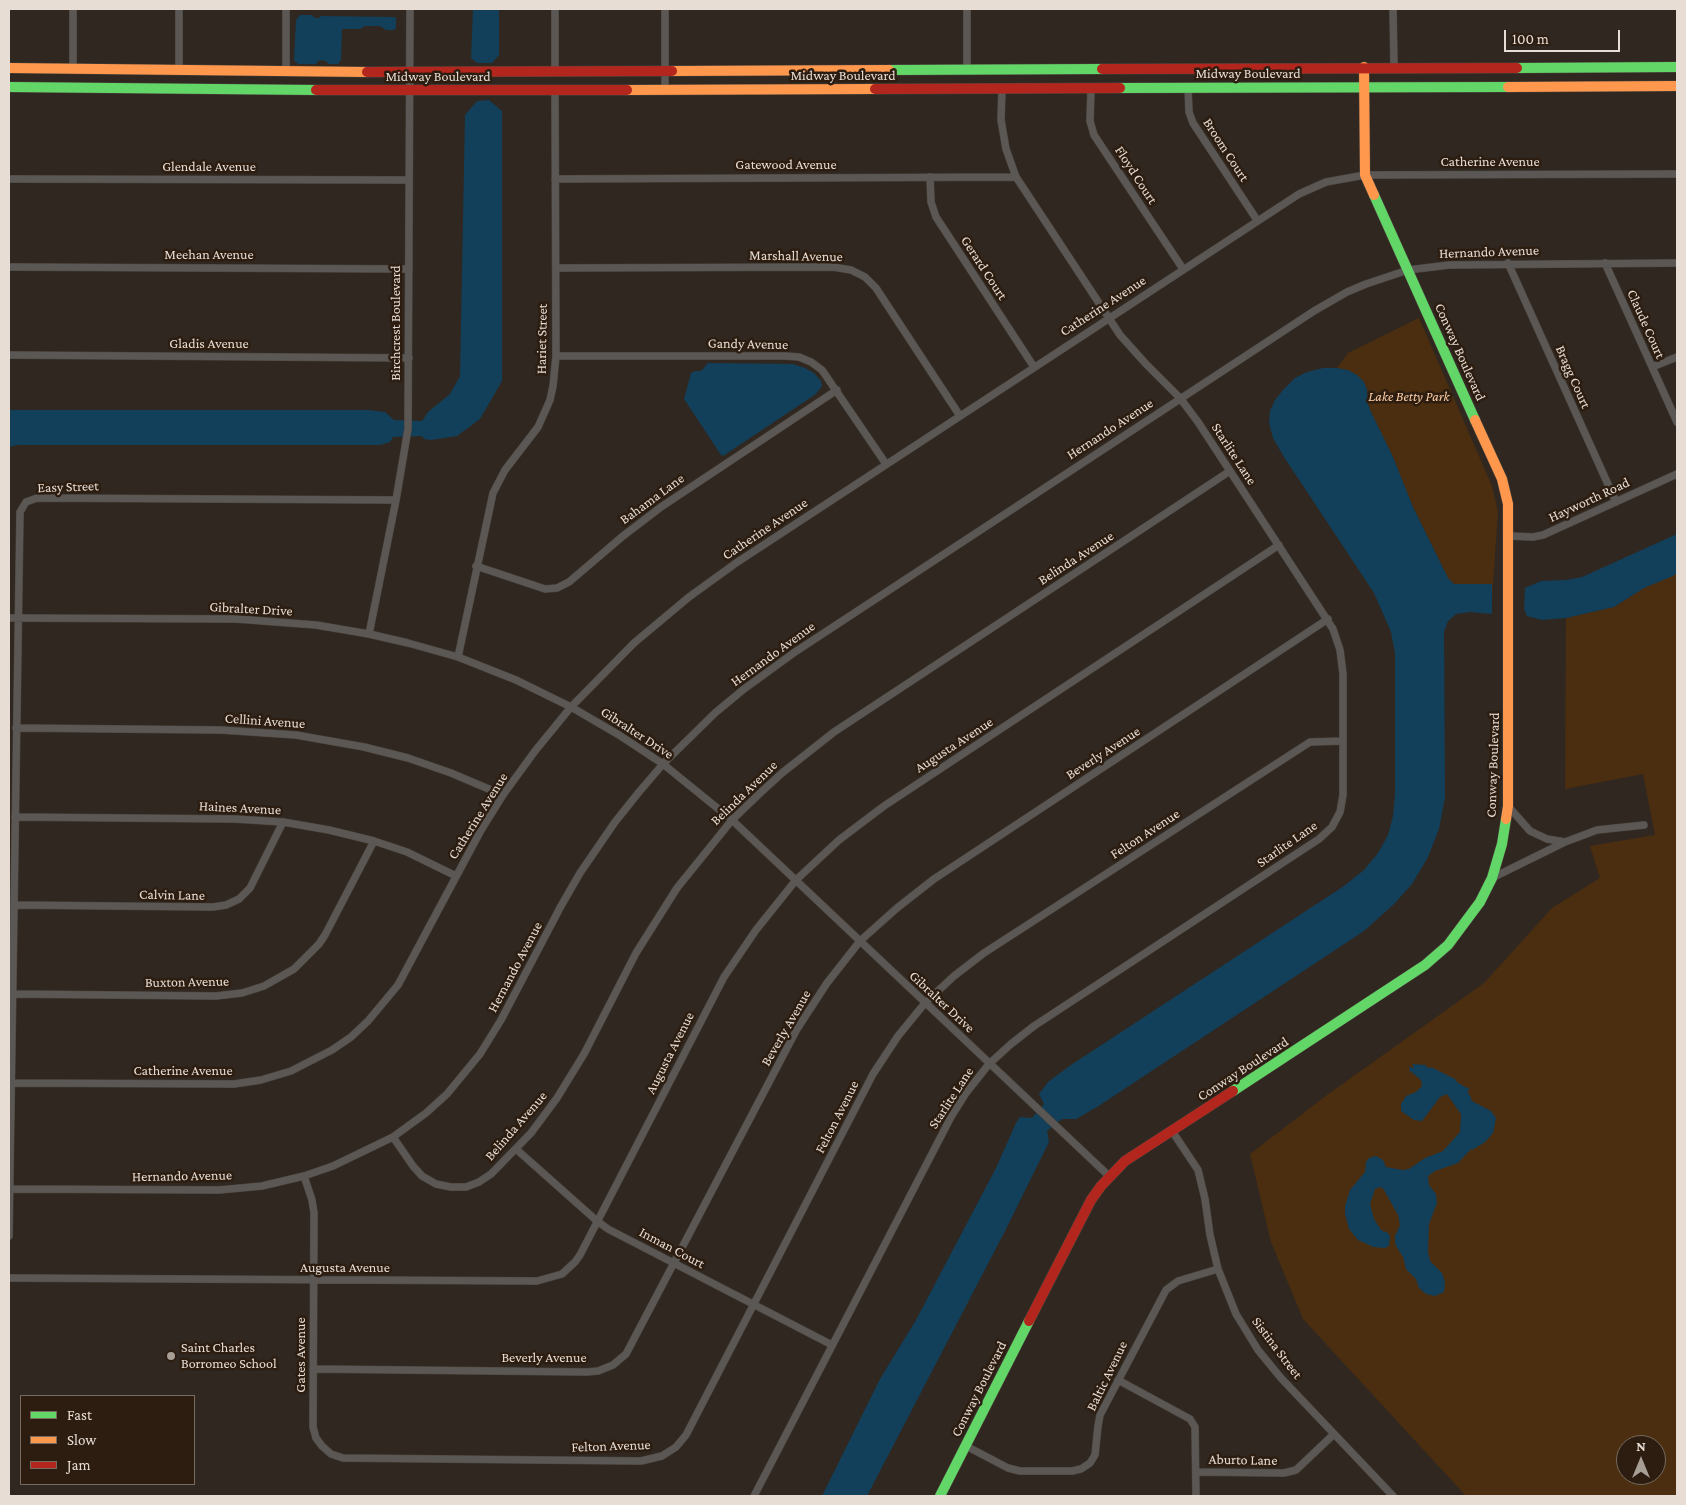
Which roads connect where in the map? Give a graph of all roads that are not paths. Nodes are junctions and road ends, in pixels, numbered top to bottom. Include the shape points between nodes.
1 (73, 9) edge
2 (179, 9) edge
3 (286, 9) edge
4 (410, 9) edge
5 (555, 9) edge
6 (665, 9) edge
7 (967, 9) edge
8 (1393, 9) edge
9 (1394, 67) junction
10 (1677, 67) edge
11 (9, 68) edge
12 (73, 68) junction
13 (1364, 68) junction
14 (179, 69) junction
15 (967, 69) junction
16 (286, 70) junction
17 (555, 71) junction
18 (665, 71) junction
19 (410, 72) junction
20 (1677, 86) edge
21 (9, 87) edge
22 (1364, 87) junction
23 (1002, 88) junction
24 (1090, 88) junction
25 (1188, 88) junction
26 (555, 90) junction
27 (665, 90) junction
28 (410, 91) junction
29 (1677, 174) edge
30 (1365, 175) junction
31 (930, 177) junction
32 (1016, 177) junction
33 (9, 179) edge
34 (555, 179) junction
35 (409, 180) junction
36 (1257, 220) junction
37 (1508, 263) junction
38 (1605, 263) junction
39 (1677, 263) edge
40 (9, 267) edge
41 (556, 268) junction
42 (409, 269) junction
43 (1182, 269) junction
44 (1408, 270) junction
45 (1108, 318) junction
46 (9, 355) edge
47 (556, 356) junction
48 (1677, 357) edge
49 (408, 358) junction
50 (1034, 367) junction
51 (1652, 367) junction
52 (837, 390) junction
53 (1180, 398) junction
54 (960, 416) junction
55 (1677, 422) edge
56 (886, 464) junction
57 (1230, 471) junction
58 (1677, 474) edge
59 (396, 500) junction
60 (1616, 502) junction
61 (1509, 536) junction
62 (1279, 545) junction
63 (476, 566) junction
64 (9, 618) edge
65 (18, 619) junction
66 (1328, 620) junction
67 (369, 634) junction
68 (458, 657) junction
69 (571, 706) junction
70 (16, 728) junction
71 (1343, 741) junction
72 (663, 764) junction
73 (503, 795) junction
74 (1508, 806) junction
75 (15, 817) junction
76 (732, 820) junction
77 (283, 822) junction
78 (1644, 825) dead end
79 (374, 841) junction
80 (1565, 842) junction
81 (456, 876) junction
82 (1492, 878) junction
83 (796, 880) junction
84 (14, 906) junction
85 (860, 942) junction
86 (12, 994) junction
87 (925, 1003) junction
88 (989, 1064) junction
89 (11, 1083) junction
90 (1172, 1131) junction
91 (393, 1136) junction
92 (516, 1149) junction
93 (304, 1176) junction
94 (1109, 1176) junction
95 (10, 1189) edge
96 (597, 1221) junction
97 (9, 1236) edge
98 (674, 1264) junction
99 (1218, 1269) junction
100 (9, 1278) edge
101 (314, 1280) junction
102 (753, 1305) junction
103 (832, 1345) junction
104 (313, 1369) junction
105 (1118, 1380) junction
106 (1334, 1434) junction
107 (966, 1446) junction
108 (405, 1458) joint
109 (1196, 1472) junction
110 (754, 1496) edge
111 (940, 1496) edge
112 (1196, 1496) edge
113 (1393, 1496) edge

1 - 12 street
2 - 14 street
3 - 16 street
4 - 19 street, Birchcrest Boulevard
5 - 17 street
6 - 18 street
7 - 15 street
8 - 9 street
9 - 10 street, Midway Boulevard
9 - 13 street, Midway Boulevard
11 - 12 street, Midway Boulevard
12 - 14 street, Midway Boulevard
13 - 15 street, Midway Boulevard
13 - 22 street, Conway Boulevard
14 - 16 street, Midway Boulevard
15 - 18 street, Midway Boulevard
16 - 19 street, Midway Boulevard
17 - 18 street, Midway Boulevard
17 - 19 street, Midway Boulevard
18 - 27 street
19 - 28 street, Birchcrest Boulevard
20 - 22 street, Midway Boulevard
21 - 28 street, Midway Boulevard
22 - 25 street, Midway Boulevard
22 - 30 street, Conway Boulevard
23 - 24 street, Midway Boulevard
23 - 27 street, Midway Boulevard
23 - 32 street, Starlite Lane via 1002,130
24 - 25 street, Midway Boulevard
24 - 43 street, Floyd Court via 1090,121 1094,135
25 - 36 street, Broom Court via 1193,123
26 - 27 street, Midway Boulevard
26 - 28 street, Midway Boulevard
26 - 34 street, Hariet Street
28 - 35 street, Birchcrest Boulevard
29 - 30 street, Catherine Avenue
30 - 36 street, Catherine Avenue via 1315,186
30 - 44 street, Conway Boulevard
31 - 32 street, Gatewood Avenue
31 - 34 street, Gatewood Avenue
31 - 50 street, Gerard Court via 931,202 936,217
32 - 45 street, Starlite Lane
33 - 35 street, Glendale Avenue
34 - 41 street, Hariet Street
35 - 42 street, Birchcrest Boulevard
36 - 43 street, Catherine Avenue
37 - 38 street, Hernando Avenue
37 - 44 street, Hernando Avenue
37 - 60 street, Bragg Court
38 - 39 street, Hernando Avenue
38 - 51 street, Claude Court
40 - 42 street, Meehan Avenue
41 - 47 street, Hariet Street
41 - 54 street, Marshall Avenue via 833,267 851,270 876,288
42 - 49 street, Birchcrest Boulevard
43 - 45 street, Catherine Avenue
44 - 53 street, Hernando Avenue via 1366,284 1330,301
44 - 61 street, Conway Boulevard via 1502,479 1508,504
45 - 50 street, Catherine Avenue
45 - 53 street, Starlite Lane via 1133,350
46 - 49 street, Gladis Avenue
47 - 52 street, Gandy Avenue via 785,356 811,362 822,370
47 - 63 street, Hariet Street via 553,386 543,416 493,493
48 - 51 street
49 - 59 street, Birchcrest Boulevard via 406,447
50 - 54 street, Catherine Avenue
51 - 55 street, Claude Court
52 - 56 street, Gandy Avenue
52 - 63 street, Bahama Lane via 661,507 569,582 557,588 545,589
53 - 57 street, Starlite Lane
53 - 72 street, Hernando Avenue via 781,662 715,713
54 - 56 street, Catherine Avenue
56 - 69 street, Catherine Avenue via 689,597 634,643
57 - 62 street, Starlite Lane
57 - 76 street, Belinda Avenue via 834,732 782,773
58 - 60 street, Hayworth Road
59 - 65 street, Easy Street via 38,498 26,502 20,512
59 - 67 street, Birchcrest Boulevard
60 - 61 street, Hayworth Road via 1543,535
61 - 74 street, Conway Boulevard
62 - 66 street, Starlite Lane
62 - 83 street, Augusta Avenue via 884,806 839,840
63 - 68 street, Hariet Street
64 - 65 street, Gibralter Drive
65 - 67 street, Gibralter Drive via 236,619 310,624
65 - 70 street, Easy Street
66 - 71 street, Starlite Lane via 1342,661
66 - 85 street, Beverly Avenue via 934,879
67 - 68 street, Gibralter Drive
68 - 69 street, Gibralter Drive
69 - 72 street, Gibralter Drive
69 - 73 street, Catherine Avenue
70 - 73 street, Cellini Avenue via 221,730 296,735 364,746 408,758
70 - 75 street, Easy Street
71 - 87 street, Felton Avenue via 1310,742 984,953
71 - 88 street, Starlite Lane via 1340,812 1332,827 1319,839 1034,1026
72 - 76 street, Gibralter Drive
72 - 91 street, Hernando Avenue via 615,822 580,874 480,1054 447,1094
73 - 81 street, Catherine Avenue
74 - 80 street via 1530,831 1547,839
74 - 82 street, Conway Boulevard
75 - 77 street, Haines Avenue
75 - 84 street, Easy Street
76 - 83 street, Gibralter Drive
76 - 92 street, Belinda Avenue via 664,906 569,1080 545,1116
77 - 79 street, Haines Avenue
77 - 84 street, Calvin Lane via 250,888 239,899 226,905
78 - 80 street via 1597,830
79 - 81 street, Haines Avenue via 407,852
79 - 86 street, Buxton Avenue via 318,944 294,969 264,986 216,996
80 - 82 street
81 - 89 street, Catherine Avenue via 408,969 384,1004 351,1036 312,1062 272,1077 234,1084
82 - 90 street, Conway Boulevard via 1465,924 1425,965
83 - 85 street, Gibralter Drive
83 - 96 street, Augusta Avenue via 724,977
84 - 86 street, Easy Street
85 - 87 street, Gibralter Drive
85 - 98 street, Beverly Avenue via 827,983 797,1029
86 - 89 street, Easy Street
87 - 88 street, Gibralter Drive
87 - 102 street, Felton Avenue via 873,1074
88 - 94 street, Gibralter Drive
88 - 103 street, Starlite Lane via 951,1117
89 - 95 street, Easy Street
90 - 94 street, Conway Boulevard via 1125,1161
90 - 99 street, Sistina Street via 1198,1170
91 - 92 street, Belinda Avenue via 422,1176 436,1184 451,1187 466,1187 479,1182
91 - 93 street, Hernando Avenue via 350,1159
92 - 96 street, Inman Court
93 - 95 street, Hernando Avenue via 262,1186 219,1190
93 - 101 street, Gates Avenue via 314,1213
94 - 107 street, Conway Boulevard via 1091,1200
95 - 97 street, Easy Street
96 - 98 street, Inman Court
96 - 101 street, Augusta Avenue via 575,1262 562,1274 545,1280
98 - 102 street, Inman Court
98 - 104 street, Beverly Avenue via 626,1354 613,1365 598,1371
99 - 105 street, Baltic Avenue via 1178,1281 1166,1290
99 - 106 street, Sistina Street via 1236,1314 1258,1350
100 - 101 street, Augusta Avenue
101 - 104 street, Gates Avenue
102 - 103 street, Inman Court
102 - 108 street, Felton Avenue via 686,1435 662,1456 641,1461
103 - 110 street, Starlite Lane
104 - 108 street, Gates Avenue via 313,1427 322,1446 343,1458
105 - 107 street, Baltic Avenue via 1100,1415 1096,1455 1082,1469 1020,1471
105 - 109 street via 1190,1418 1195,1427
106 - 109 street, Aburto Lane via 1296,1470 1284,1473
106 - 113 street, Sistina Street
107 - 111 street, Conway Boulevard
109 - 112 street

